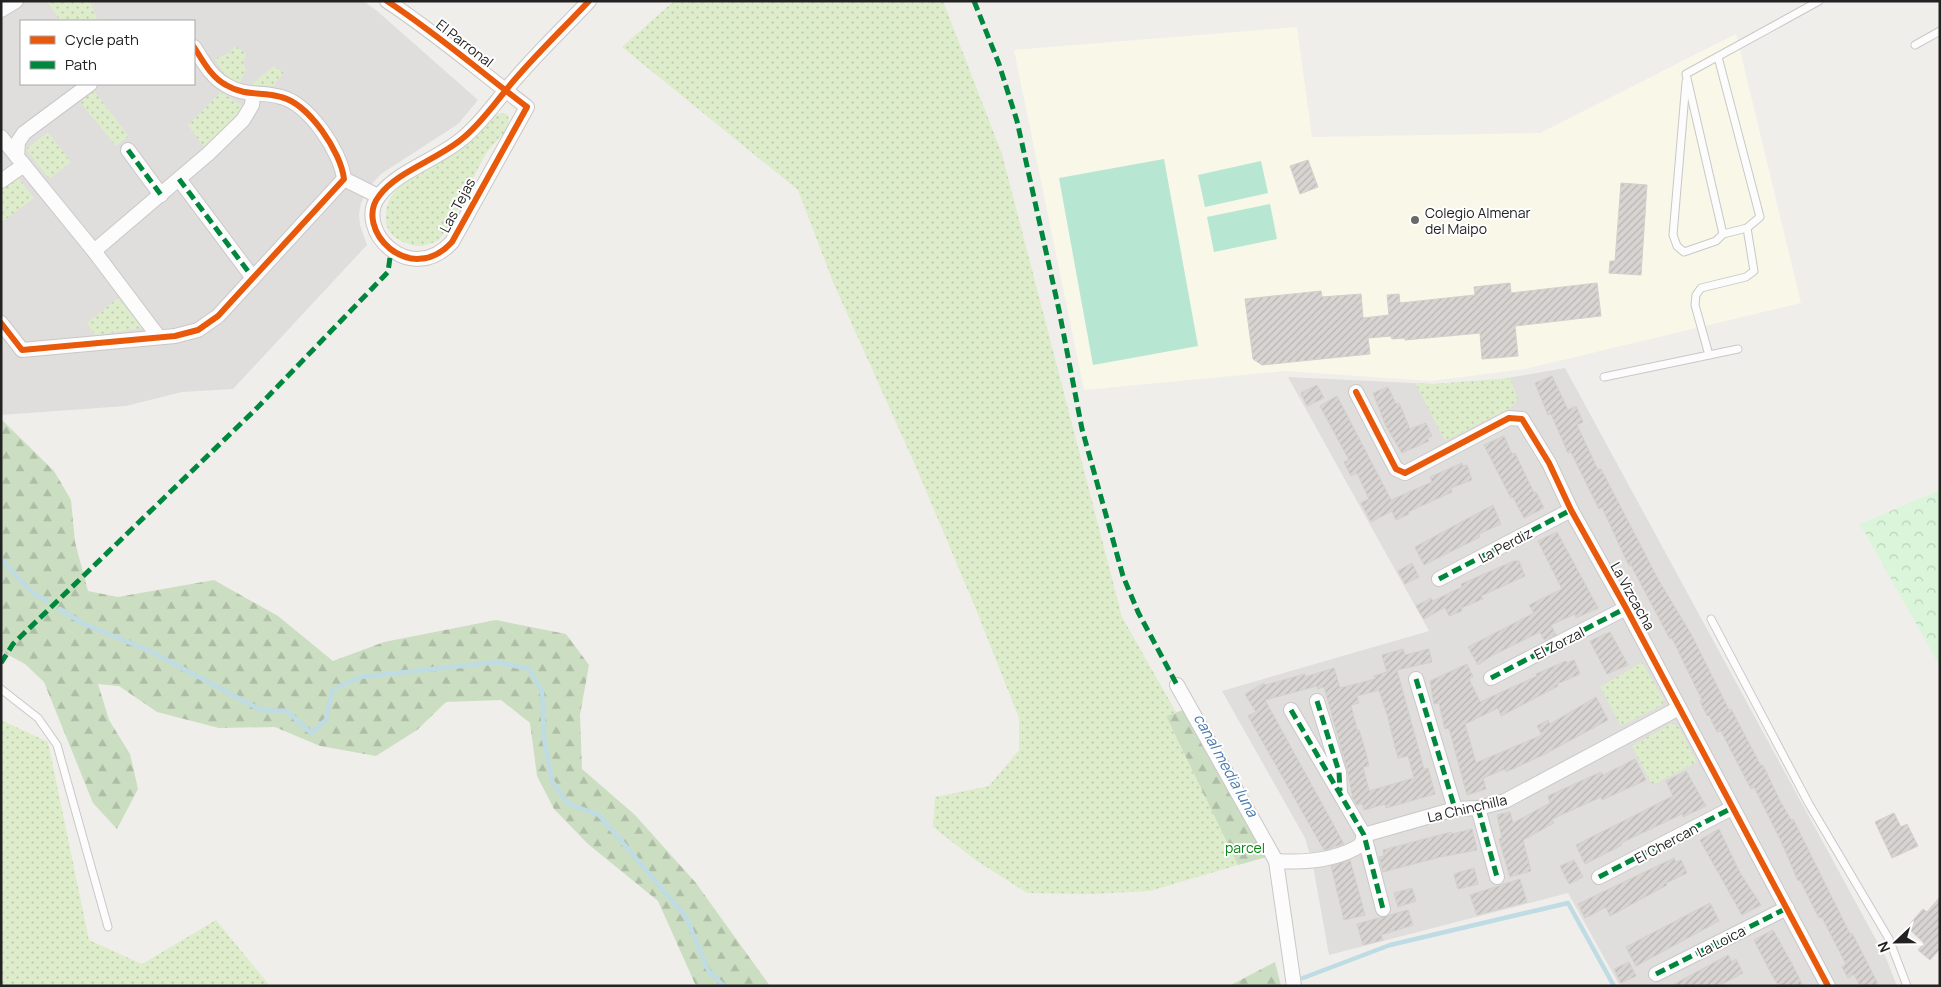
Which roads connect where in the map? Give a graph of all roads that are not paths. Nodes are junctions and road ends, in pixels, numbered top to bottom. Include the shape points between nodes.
1 (16, 1) edge
2 (387, 1) edge
3 (589, 1) edge
4 (1819, 1) edge
5 (1, 10) edge
6 (1940, 31) edge
7 (1915, 45) dead end
8 (195, 49) edge
9 (1718, 57) junction
10 (1686, 74) junction
11 (89, 85) edge
12 (505, 90) junction
13 (254, 95) junction
14 (527, 107) joint
15 (1, 137) edge
16 (128, 150) dead end
17 (20, 161) junction
18 (179, 179) junction
19 (344, 179) junction
20 (1, 181) edge
21 (161, 194) junction
22 (378, 196) junction
23 (1747, 228) junction
24 (1724, 234) junction
25 (94, 251) junction
26 (253, 278) junction
27 (1, 323) edge
28 (158, 336) junction
29 (1738, 349) dead end
30 (1709, 355) junction
31 (1604, 376) dead end
32 (1356, 392) dead end
33 (1571, 510) junction
34 (1440, 580) dead end
35 (1626, 608) junction
36 (1711, 619) dead end
37 (1491, 678) dead end
38 (1416, 679) dead end
39 (1177, 685) dead end
40 (1, 689) edge
41 (1317, 701) dead end
42 (1678, 708) junction
43 (1291, 710) dead end
44 (1340, 794) junction
45 (1455, 808) junction
46 (1478, 808) junction
47 (1732, 808) junction
48 (1364, 835) junction
49 (1276, 861) junction
50 (1497, 877) dead end
51 (1599, 877) dead end
52 (1787, 908) junction
53 (1383, 909) dead end
54 (108, 927) dead end
55 (1656, 974) dead end
56 (1294, 986) edge
57 (1828, 986) edge
58 (1907, 986) edge

1 - 5 street
2 - 12 street, El Parronal
3 - 12 street
4 - 9 lane
6 - 7 lane
8 - 13 street via 218,80 233,89
9 - 10 lane
9 - 23 lane via 1760,217
10 - 24 lane
10 - 24 lane via 1672,235 1684,252 1716,241
11 - 17 street via 24,132 18,142
12 - 14 street, El Parronal
12 - 22 street via 483,120 461,141 393,182
13 - 18 street via 252,106 243,120
13 - 19 street via 280,96 301,107 334,147
14 - 22 street, Las Tejas via 457,234 437,254 428,258 409,258 385,245 374,221
15 - 17 street
16 - 21 street
17 - 20 street
17 - 25 street
18 - 21 street
18 - 26 street
19 - 22 street
19 - 26 street
21 - 25 street
23 - 24 lane
23 - 30 lane via 1754,271 1746,277 1702,288 1696,295
25 - 28 street
26 - 28 street via 209,324 187,334
27 - 28 street via 22,350
29 - 30 lane
30 - 31 lane
32 - 33 street, La Vizcacha via 1396,469 1405,473 1509,418 1522,419 1549,463
33 - 34 street, La Perdiz
33 - 35 street, La Vizcacha
35 - 37 street, El Zorzal
35 - 42 street, La Vizcacha
36 - 58 lane via 1809,804 1889,939
38 - 45 street
39 - 49 street
40 - 54 lane via 38,718 56,745
41 - 44 street via 1339,772
42 - 46 street, La Chinchilla via 1519,794
42 - 47 street, La Vizcacha
43 - 44 street
44 - 48 street
45 - 46 street, La Chinchilla
45 - 48 street, La Chinchilla
46 - 50 street
47 - 51 street, El Chercan
47 - 52 street, La Vizcacha
48 - 49 street, La Chinchilla via 1361,845 1341,854 1305,863
48 - 53 street
49 - 56 street
52 - 55 street, La Loica
52 - 57 street, La Vizcacha

